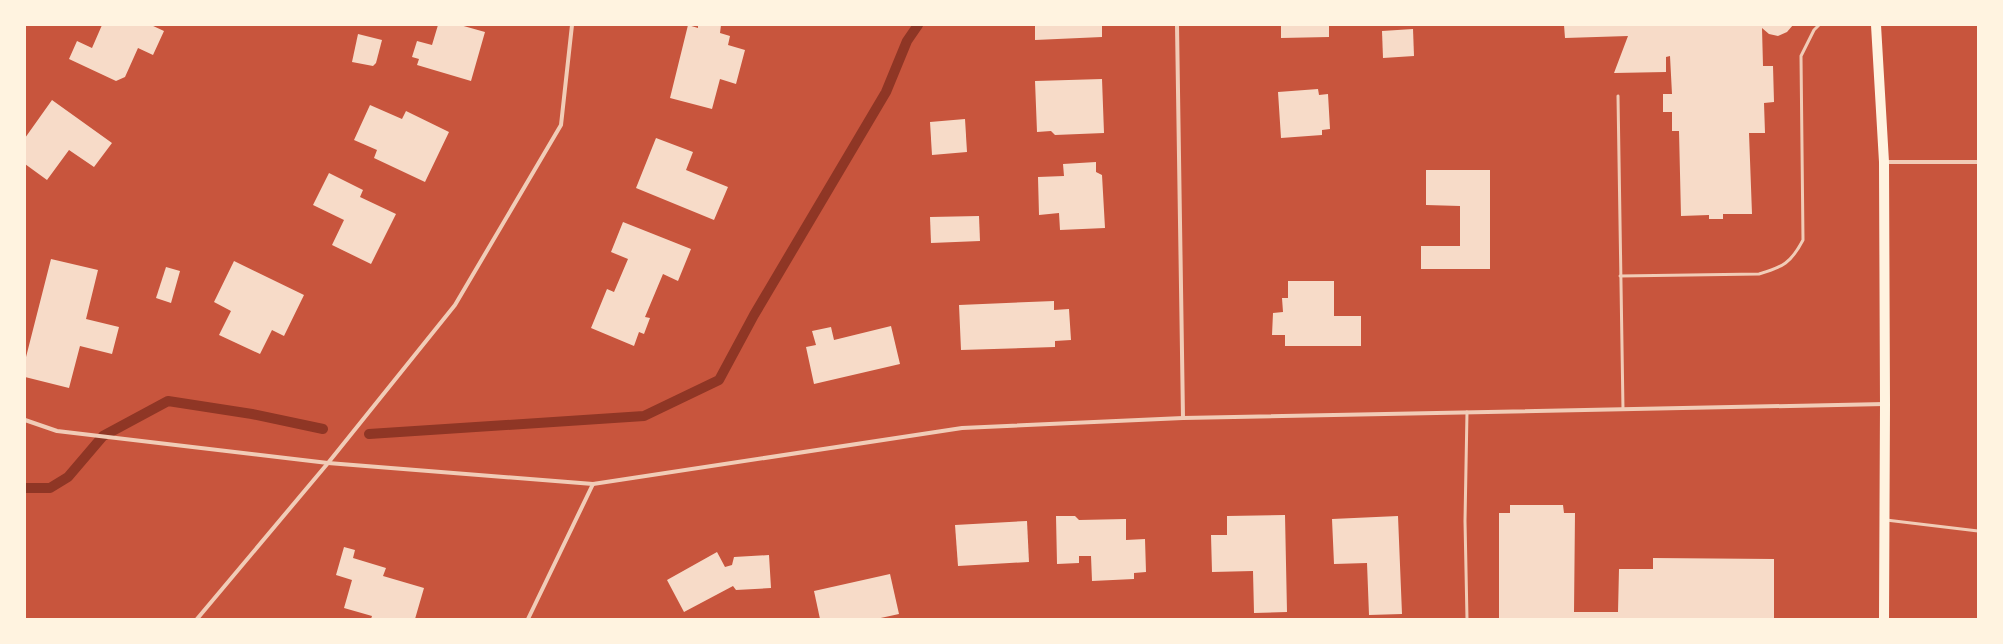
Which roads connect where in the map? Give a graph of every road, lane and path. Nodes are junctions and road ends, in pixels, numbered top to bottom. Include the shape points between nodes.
1 (572, 25) edge
2 (1177, 25) edge
3 (1819, 25) edge
4 (1876, 25) edge
5 (1618, 96) dead end
6 (1884, 162) junction
7 (1978, 162) edge
8 (1620, 276) junction
9 (1886, 404) junction
10 (1623, 409) junction
11 (1467, 412) junction
12 (1183, 418) junction
13 (25, 420) edge
14 (328, 463) junction
15 (593, 484) junction
16 (1885, 520) junction
17 (1978, 530) edge
18 (196, 619) edge
19 (528, 619) edge
20 (1466, 619) edge
21 (1884, 619) edge

1 - 14 street via 561,125 455,305
2 - 12 street
3 - 8 lane via 1801,56 1803,240 1796,253 1780,268 1759,274
4 - 6 main road
5 - 8 lane
6 - 7 street
6 - 9 main road
8 - 10 lane
9 - 10 street
9 - 16 main road
10 - 11 street
11 - 12 street
11 - 20 lane
12 - 15 street via 962,428
13 - 14 street via 57,431
14 - 15 street
14 - 18 street
15 - 19 street
16 - 17 lane
16 - 21 main road

